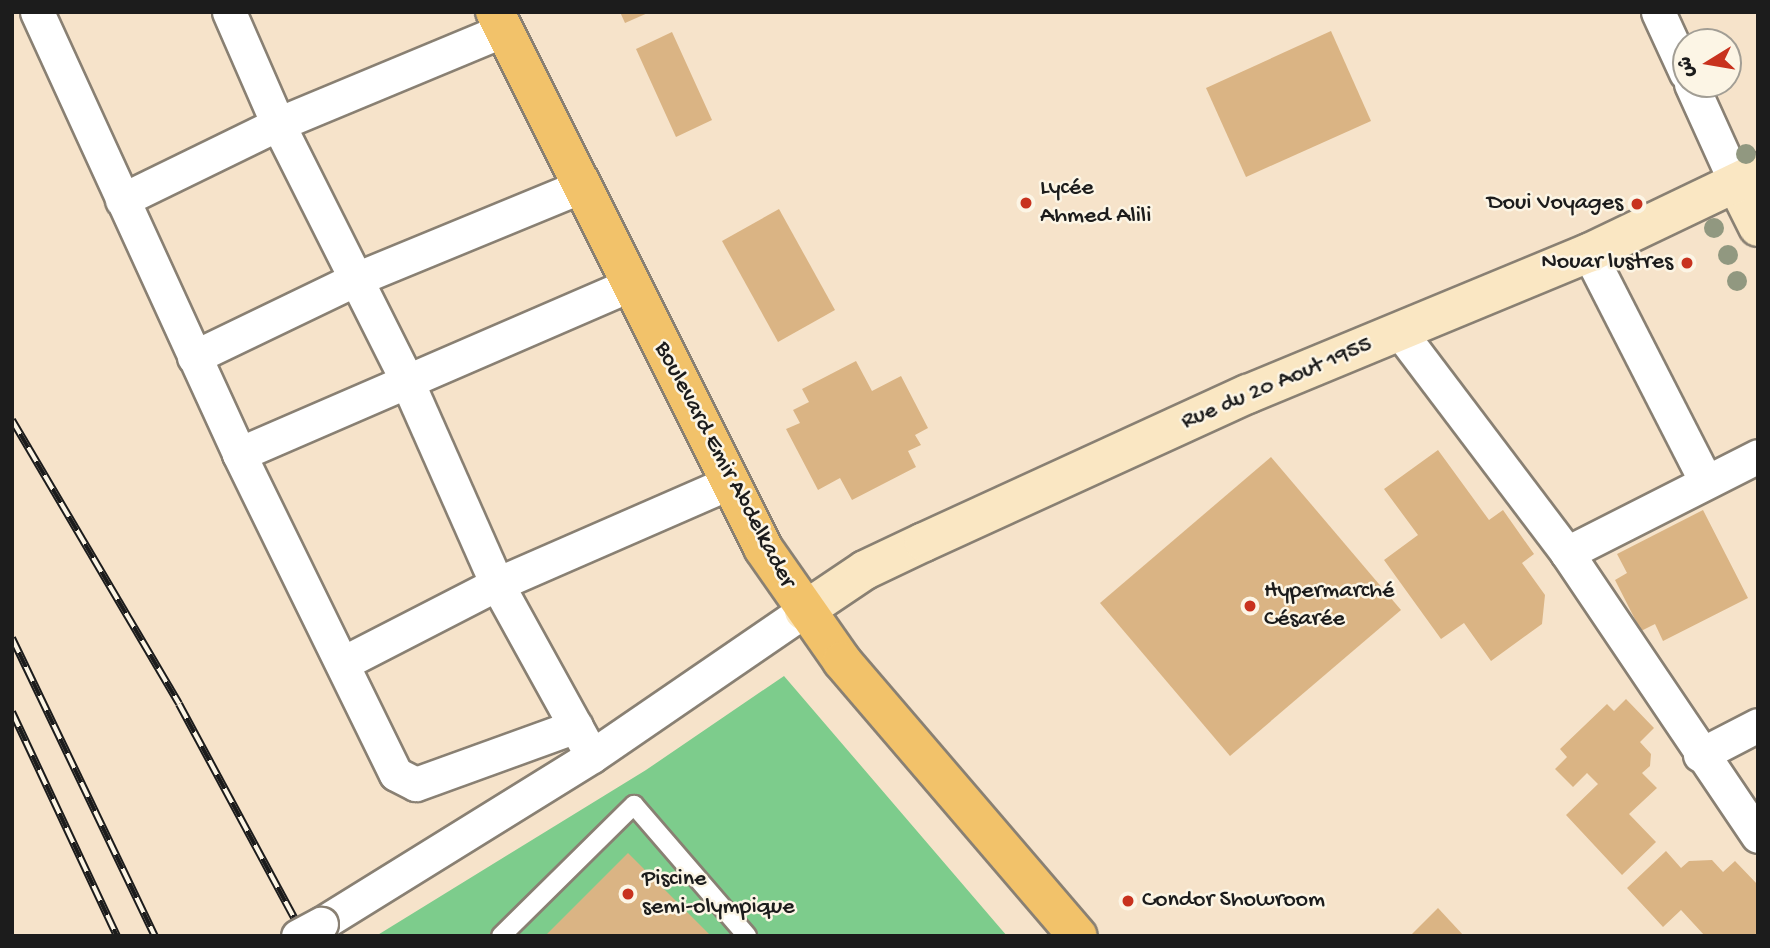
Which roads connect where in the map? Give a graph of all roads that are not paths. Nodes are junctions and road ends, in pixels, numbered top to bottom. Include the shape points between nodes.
1 (37, 12) edge
2 (229, 12) edge
3 (1658, 12) edge
4 (499, 21) edge
5 (1672, 42) edge
6 (1699, 98) edge
7 (278, 124) junction
8 (1747, 177) edge
9 (579, 187) junction
10 (122, 200) junction
11 (1758, 227) edge
12 (1590, 253) junction
13 (356, 279) junction
14 (629, 285) junction
15 (1401, 332) junction
16 (194, 357) junction
17 (406, 379) junction
18 (239, 454) junction
19 (1758, 456) edge
20 (728, 482) junction
21 (1706, 482) junction
22 (1567, 553) junction
23 (497, 584) junction
24 (804, 611) junction
25 (343, 663) junction
26 (1758, 725) edge
27 (576, 726) junction
28 (1700, 755) junction
29 (592, 756) junction
30 (1758, 836) edge
31 (310, 930) edge
32 (501, 936) edge
33 (747, 936) edge
34 (1078, 936) edge

1 - 10 street
2 - 7 street
3 - 5 street
4 - 7 street
4 - 9 main road, Boulevard Emir Abdelkader
6 - 8 street
7 - 10 street
7 - 13 street
8 - 11 street
8 - 12 street, Rue du 20 Aout 1955
9 - 13 street
9 - 14 main road, Boulevard Emir Abdelkader
10 - 16 street
12 - 15 street, Rue du 20 Aout 1955
12 - 21 street
13 - 16 street
13 - 17 street
14 - 17 street
14 - 20 main road, Boulevard Emir Abdelkader
15 - 22 street
15 - 24 street, Rue du 20 Aout 1955 via 1248,394 924,542 865,570
16 - 18 street
17 - 18 street
17 - 23 street
18 - 25 street
19 - 21 street
20 - 23 street
20 - 24 main road, Boulevard Emir Abdelkader
21 - 22 street
22 - 28 street
23 - 25 street
23 - 27 street
24 - 29 street
24 - 34 main road, Boulevard Emir Abdelkader via 994,842
25 - 27 street via 396,774 416,784
26 - 28 street
27 - 29 street
28 - 30 street
29 - 31 street
32 - 33 lane via 634,805

